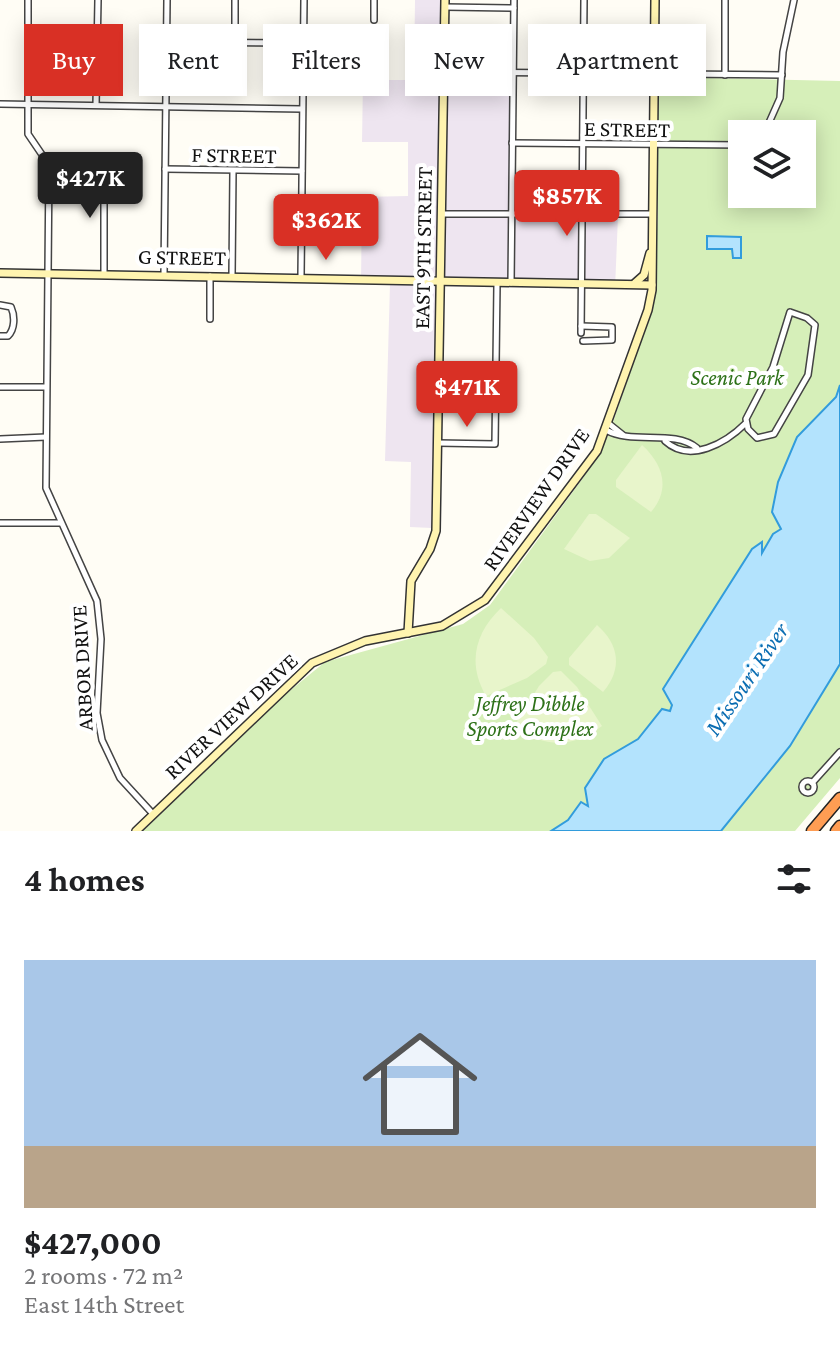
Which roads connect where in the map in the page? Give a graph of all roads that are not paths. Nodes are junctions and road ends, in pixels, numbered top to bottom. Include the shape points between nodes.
1 (28, 0) edge
2 (98, 0) edge
3 (167, 0) edge
4 (235, 0) edge
5 (304, 0) edge
6 (374, 0) edge
7 (514, 0) edge
8 (584, 0) edge
9 (655, 0) edge
10 (725, 0) edge
11 (794, 0) edge
12 (445, 3) edge
13 (514, 8) junction
14 (374, 20) dead end
15 (166, 24) edge
16 (235, 24) edge
17 (303, 24) edge
18 (444, 24) edge
19 (584, 24) edge
20 (655, 24) edge
21 (513, 73) junction
22 (528, 73) edge
23 (706, 75) edge
24 (725, 75) junction
25 (782, 75) junction
26 (166, 96) edge
27 (302, 96) edge
28 (443, 96) edge
29 (583, 96) edge
30 (654, 96) edge
31 (0, 104) edge
32 (28, 105) junction
33 (96, 105) junction
34 (166, 106) junction
35 (302, 109) junction
36 (770, 120) edge
37 (512, 143) junction
38 (582, 144) junction
39 (653, 145) junction
40 (728, 145) edge
41 (49, 165) junction
42 (165, 169) junction
43 (233, 171) junction
44 (302, 171) junction
45 (441, 214) junction
46 (511, 214) junction
47 (581, 214) junction
48 (653, 214) junction
49 (652, 247) junction
50 (0, 273) edge
51 (48, 274) junction
52 (104, 274) junction
53 (164, 275) junction
54 (210, 275) junction
55 (232, 276) junction
56 (301, 276) junction
57 (440, 280) junction
58 (497, 284) junction
59 (511, 284) junction
60 (581, 284) junction
61 (631, 284) junction
62 (652, 285) junction
63 (0, 305) edge
64 (210, 319) dead end
65 (0, 336) edge
66 (583, 341) dead end
67 (0, 387) edge
68 (46, 387) junction
69 (746, 423) junction
70 (607, 427) junction
71 (46, 437) junction
72 (0, 439) edge
73 (438, 443) junction
74 (0, 523) edge
75 (61, 523) junction
76 (408, 633) junction
77 (840, 752) edge
78 (812, 783) dead end
79 (840, 798) edge
80 (153, 815) junction
81 (840, 826) edge
82 (136, 831) edge
83 (812, 831) edge
84 (836, 831) edge

1 - 32 street
2 - 33 street
3 - 15 street
4 - 16 street
5 - 17 street
6 - 14 street
7 - 13 street
8 - 19 street
9 - 20 main road, RIVERVIEW DRIVE
10 - 24 street
11 - 25 street
12 - 13 street
12 - 18 main road, EAST 9TH STREET
13 - 21 street
21 - 22 street
21 - 37 street
23 - 24 street
24 - 25 street
25 - 36 street
26 - 34 street
27 - 35 street
28 - 45 main road, EAST 9TH STREET
29 - 38 street
30 - 39 main road, RIVERVIEW DRIVE
31 - 32 street
32 - 33 street
32 - 41 street via 28,134
33 - 34 street
34 - 35 street
34 - 42 street
35 - 44 street
37 - 38 street, E STREET
37 - 46 street
38 - 39 street, E STREET
38 - 47 street
39 - 40 street, E STREET
39 - 48 main road, RIVERVIEW DRIVE
41 - 51 street, ARBOR DRIVE
41 - 52 street via 104,168
42 - 43 street, F STREET
42 - 53 street
43 - 44 street, F STREET
43 - 55 street
44 - 56 street
45 - 46 street
45 - 57 main road, EAST 9TH STREET
46 - 47 street
46 - 59 street
47 - 48 street
47 - 60 street
48 - 49 main road, RIVERVIEW DRIVE
49 - 61 main road via 644,275
49 - 62 main road, RIVERVIEW DRIVE
50 - 51 main road, G STREET
51 - 52 main road, G STREET
51 - 68 street, ARBOR DRIVE
52 - 53 main road, G STREET
53 - 54 main road, G STREET
54 - 55 main road, G STREET
54 - 64 street
55 - 56 main road, G STREET
56 - 57 main road, G STREET
57 - 58 main road, G STREET
57 - 73 main road, EAST 9TH STREET
58 - 59 main road, G STREET
58 - 73 street via 495,444
59 - 60 main road, G STREET
60 - 61 main road, G STREET
60 - 66 street via 581,330 612,327 612,340
61 - 62 main road, G STREET
62 - 70 main road, RIVERVIEW DRIVE
63 - 65 street via 13,310 13,327 8,336
67 - 68 street
68 - 71 street, ARBOR DRIVE
69 - 69 street via 757,438 770,437 779,428 808,375 815,325 807,318 790,312 773,367
69 - 70 street via 724,443 697,448 623,435
70 - 76 main road, RIVERVIEW DRIVE via 583,470 485,600 442,626
71 - 72 street
71 - 75 street, ARBOR DRIVE via 46,488
73 - 76 main road, EAST 9TH STREET via 436,531 411,581
74 - 75 street
75 - 80 street, ARBOR DRIVE via 88,574 99,610 97,713 102,740 120,778
76 - 80 main road, RIVER VIEW DRIVE via 355,645 312,663
77 - 78 street
79 - 83 highway
80 - 82 main road, RIVER VIEW DRIVE
81 - 84 highway

